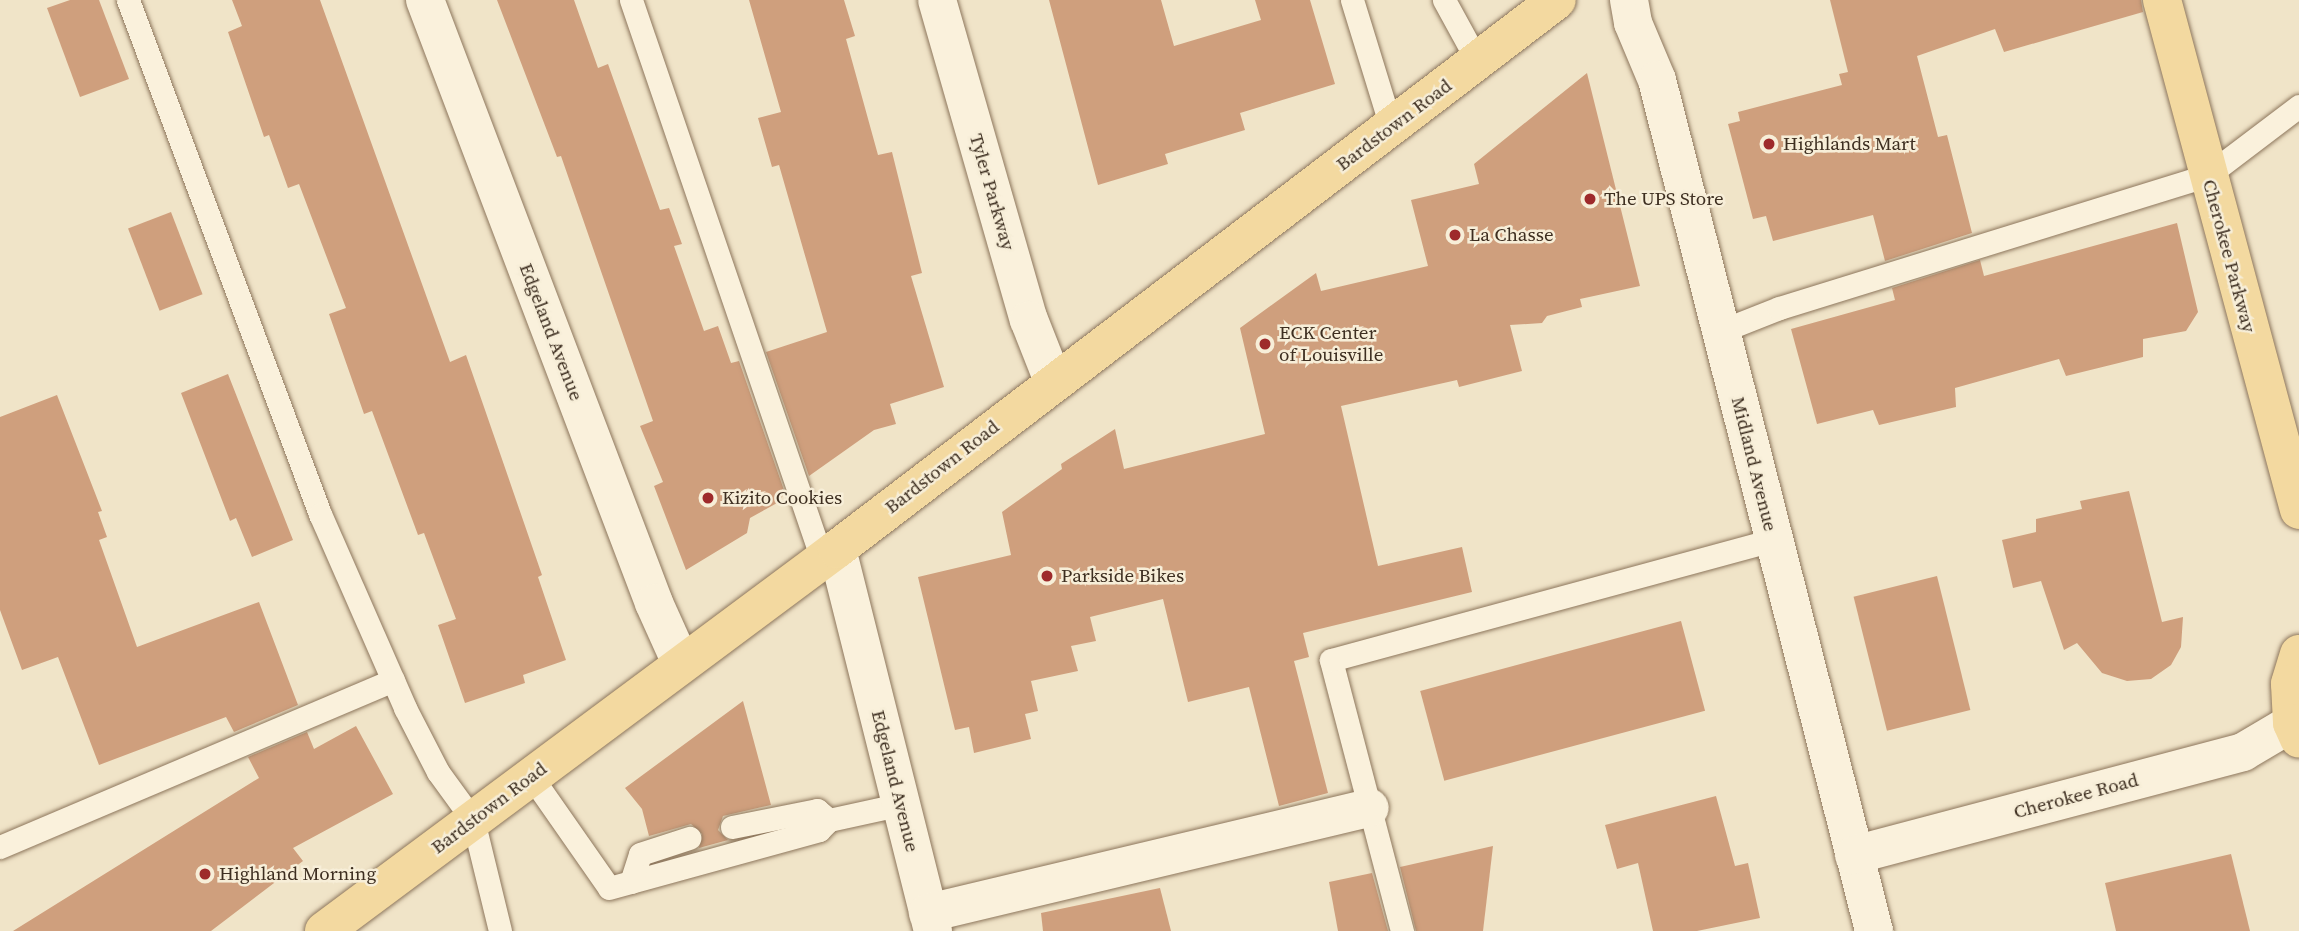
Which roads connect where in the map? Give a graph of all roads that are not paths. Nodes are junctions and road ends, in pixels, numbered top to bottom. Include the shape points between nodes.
1 (128, 0) edge
2 (425, 0) edge
3 (631, 0) edge
4 (937, 0) edge
5 (1352, 0) edge
6 (1444, 0) edge
7 (1557, 0) edge
8 (1629, 0) edge
9 (2162, 0) edge
10 (1478, 62) junction
11 (2299, 106) edge
12 (1391, 127) junction
13 (2208, 175) junction
14 (1721, 331) junction
15 (1053, 381) junction
16 (2299, 510) edge
17 (1774, 540) junction
18 (830, 554) junction
19 (2299, 654) edge
20 (681, 663) junction
21 (393, 680) junction
22 (2296, 731) edge
23 (531, 776) junction
24 (902, 804) junction
25 (1370, 808) junction
26 (473, 820) junction
27 (829, 820) junction
28 (733, 827) dead end
29 (689, 838) dead end
30 (0, 847) edge
31 (1854, 855) junction
32 (620, 885) junction
33 (931, 922) edge
34 (324, 931) edge
35 (500, 931) edge
36 (1402, 931) edge
37 (1874, 931) edge

1 - 21 lane via 320,514
2 - 20 street, Edgeland Avenue
3 - 18 lane
4 - 15 street, Tyler Parkway via 1029,320
5 - 12 lane
6 - 10 lane
7 - 10 main road, Bardstown Road
8 - 14 street, Midland Avenue via 1633,23 1657,80
9 - 13 main road, Cherokee Parkway
10 - 12 main road, Bardstown Road
11 - 13 lane
12 - 15 main road, Bardstown Road
13 - 14 lane via 1779,308
13 - 16 main road, Cherokee Parkway
14 - 17 street, Midland Avenue
15 - 18 main road, Bardstown Road
17 - 25 lane via 1331,660
17 - 31 street, Midland Avenue
18 - 20 main road, Bardstown Road
18 - 24 street, Edgeland Avenue
19 - 22 main road via 2290,684
20 - 23 main road, Bardstown Road
21 - 26 lane via 439,772
21 - 30 lane
22 - 31 street, Cherokee Road via 2243,752
23 - 26 main road, Bardstown Road
23 - 32 lane
24 - 27 lane
24 - 33 street, Edgeland Avenue
25 - 33 street
25 - 36 lane
26 - 34 main road, Bardstown Road
26 - 35 lane
27 - 28 lane via 817,810
27 - 32 lane via 819,830
29 - 32 lane via 640,853
31 - 37 street, Midland Avenue

